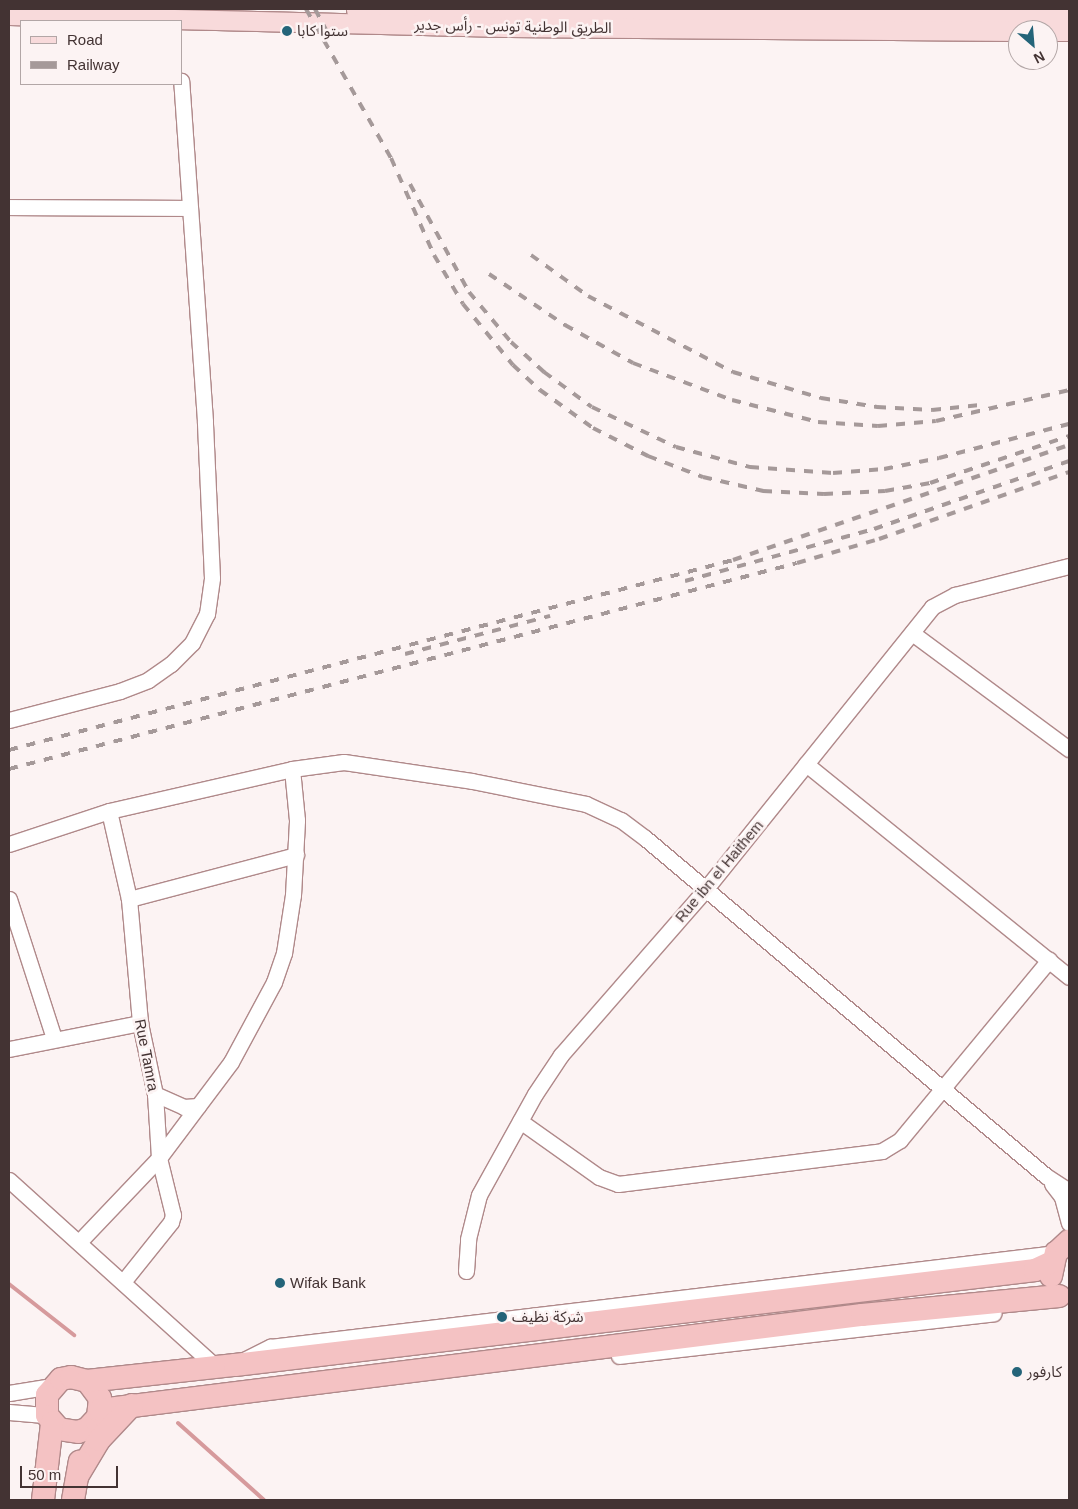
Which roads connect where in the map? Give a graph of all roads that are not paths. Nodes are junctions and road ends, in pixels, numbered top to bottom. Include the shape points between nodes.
1 (292, 9) edge
2 (9, 15) edge
3 (1069, 15) edge
4 (176, 16) edge
5 (590, 16) edge
6 (1008, 31) edge
7 (181, 85) edge
8 (9, 207) edge
9 (188, 208) junction
10 (1069, 566) edge
11 (912, 632) junction
12 (9, 720) edge
13 (1069, 748) edge
14 (806, 764) junction
15 (292, 769) junction
16 (109, 811) junction
17 (9, 844) edge
18 (296, 855) junction
19 (704, 891) junction
20 (9, 899) edge
21 (129, 900) junction
22 (1049, 960) junction
23 (1069, 977) edge
24 (140, 1023) junction
25 (54, 1038) junction
26 (9, 1049) edge
27 (941, 1088) junction
28 (156, 1094) junction
29 (198, 1106) junction
30 (520, 1122) junction
31 (158, 1158) junction
32 (1046, 1176) junction
33 (9, 1180) edge
34 (1069, 1190) edge
35 (1069, 1223) edge
36 (80, 1242) junction
37 (1059, 1252) edge
38 (466, 1271) dead end
39 (123, 1282) junction
40 (1066, 1301) edge
41 (225, 1366) junction
42 (87, 1381) junction
43 (52, 1386) junction
44 (9, 1393) edge
45 (132, 1405) junction
46 (100, 1410) junction
47 (9, 1412) edge
48 (49, 1419) junction
49 (87, 1428) junction
50 (78, 1475) junction
51 (43, 1500) edge
52 (73, 1500) edge

1 - 5 main road, الطريق الوطنية تونس - رأس جدير
2 - 4 main road, الطريق الوطنية تونس - رأس جدير
3 - 5 main road, الطريق الوطنية تونس - رأس جدير
4 - 5 main road, الطريق الوطنية تونس - رأس جدير
5 - 6 main road, الطريق الوطنية تونس - رأس جدير
7 - 9 street
8 - 9 street
9 - 12 street via 211,550 212,578 207,614 192,643 171,664 148,680 120,691
10 - 11 street, Rue ibn el Haithem via 942,600
11 - 13 street
11 - 14 street, Rue ibn el Haithem
14 - 19 street, Rue ibn el Haithem
14 - 22 street
15 - 16 street
15 - 18 street via 297,820
15 - 19 street via 361,763 586,804 621,820
16 - 17 street
16 - 21 street, Rue Tamra
18 - 21 street
18 - 29 street via 290,922 274,982 231,1062
19 - 27 street
19 - 30 street, Rue ibn el Haithem via 561,1055
20 - 25 street
21 - 24 street, Rue Tamra
22 - 23 street
22 - 27 street
24 - 25 street
24 - 28 street, Rue Tamra
25 - 26 street
27 - 30 street via 900,1140 882,1151 618,1184 599,1177
27 - 32 street
28 - 29 street via 184,1107
28 - 31 street, Rue Tamra
29 - 31 street
30 - 38 street, Rue ibn el Haithem via 479,1195 468,1239
31 - 36 street
31 - 39 street, Rue Tamra via 171,1205 171,1222
32 - 34 street
32 - 35 street via 1062,1197
33 - 36 street
36 - 39 street
37 - 40 highway via 1050,1274
37 - 41 highway via 1025,1271
39 - 41 street
40 - 45 highway via 852,1316
41 - 42 highway
42 - 43 highway via 71,1377
42 - 46 highway via 95,1388
43 - 44 street
43 - 48 highway via 45,1405
45 - 46 highway
45 - 50 highway via 99,1440
46 - 49 highway
47 - 48 street
48 - 49 highway via 68,1432
48 - 51 highway
49 - 50 highway
50 - 52 highway

